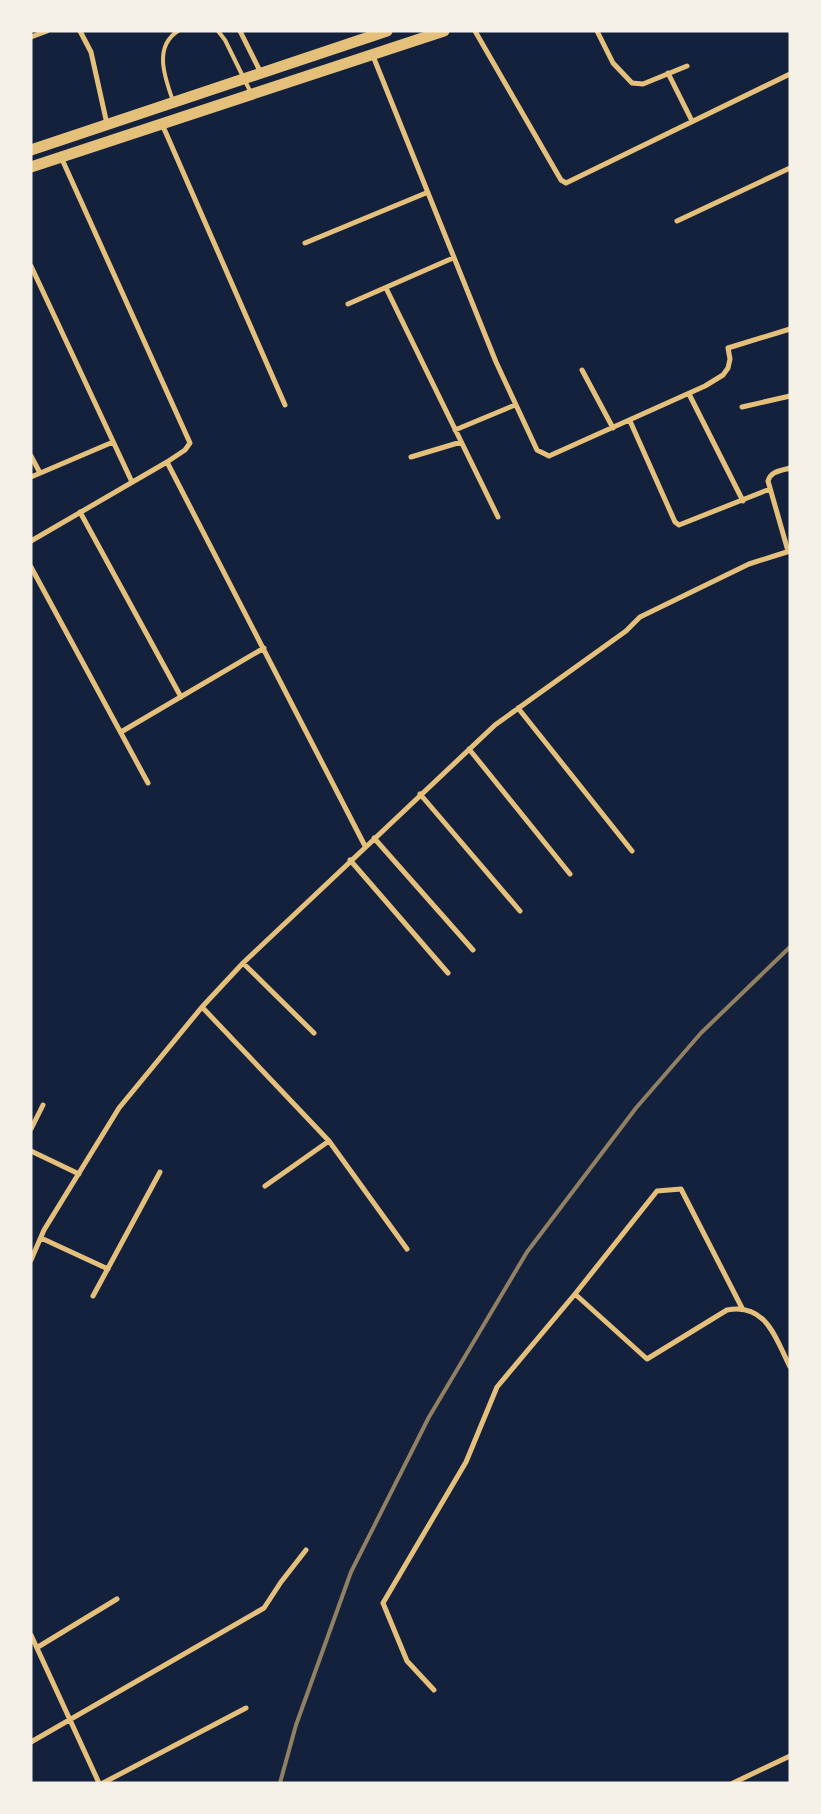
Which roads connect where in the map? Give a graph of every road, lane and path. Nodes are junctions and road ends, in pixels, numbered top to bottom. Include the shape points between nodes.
1 (48, 31) edge
2 (80, 31) edge
3 (178, 31) edge
4 (218, 31) edge
5 (240, 31) edge
6 (387, 31) edge
7 (444, 31) edge
8 (475, 31) edge
9 (597, 31) edge
10 (31, 37) edge
11 (373, 56) junction
12 (687, 66) dead end
13 (668, 73) junction
14 (261, 74) junction
15 (790, 74) edge
16 (245, 79) junction
17 (251, 95) junction
18 (173, 103) junction
19 (692, 121) junction
20 (162, 123) junction
21 (107, 125) junction
22 (31, 150) edge
23 (61, 157) junction
24 (31, 167) edge
25 (790, 168) edge
26 (426, 192) junction
27 (677, 221) dead end
28 (305, 243) dead end
29 (453, 258) junction
30 (31, 266) edge
31 (386, 288) junction
32 (348, 304) dead end
33 (790, 329) edge
34 (582, 370) dead end
35 (689, 394) junction
36 (790, 396) edge
37 (285, 405) dead end
38 (515, 405) junction
39 (742, 406) dead end
40 (630, 421) junction
41 (612, 428) junction
42 (455, 430) junction
43 (113, 442) junction
44 (461, 442) junction
45 (31, 456) edge
46 (411, 457) dead end
47 (167, 462) junction
48 (790, 468) edge
49 (40, 473) junction
50 (31, 476) edge
51 (132, 482) junction
52 (770, 489) junction
53 (743, 500) junction
54 (80, 512) junction
55 (498, 517) dead end
56 (31, 541) edge
57 (789, 551) edge
58 (31, 567) edge
59 (264, 648) junction
60 (181, 697) junction
61 (518, 708) junction
62 (121, 732) junction
63 (469, 749) junction
64 (148, 783) dead end
65 (420, 794) junction
66 (374, 838) junction
67 (365, 846) junction
68 (632, 851) dead end
69 (350, 860) junction
70 (570, 874) dead end
71 (520, 911) dead end
72 (473, 950) dead end
73 (243, 963) junction
74 (448, 973) dead end
75 (202, 1007) junction
76 (314, 1033) dead end
77 (43, 1105) dead end
78 (31, 1129) edge
79 (329, 1141) junction
80 (31, 1151) edge
81 (160, 1172) dead end
82 (79, 1174) junction
83 (265, 1186) dead end
84 (41, 1238) junction
85 (407, 1249) dead end
86 (31, 1260) edge
87 (108, 1268) junction
88 (575, 1294) junction
89 (93, 1296) dead end
90 (742, 1308) junction
91 (790, 1368) edge
92 (306, 1550) dead end
93 (117, 1599) dead end
94 (31, 1635) edge
95 (38, 1647) junction
96 (434, 1690) dead end
97 (246, 1708) dead end
98 (69, 1720) junction
99 (31, 1742) edge
100 (790, 1756) edge
101 (98, 1783) edge
102 (103, 1783) edge
103 (733, 1783) edge

1 - 10 street
2 - 21 street via 91,52
3 - 18 lane via 168,40 163,53 163,68
4 - 16 lane via 226,40
5 - 14 street
6 - 14 main road
7 - 11 main road
8 - 19 street via 561,180 566,183
9 - 13 street via 613,64 632,83 643,84
11 - 17 main road
11 - 26 street
12 - 13 street
13 - 19 street
14 - 16 main road
15 - 19 street
16 - 17 lane
16 - 18 main road
17 - 20 main road
18 - 21 main road
20 - 23 main road
20 - 37 street
21 - 22 main road
23 - 24 main road
23 - 47 street via 189,438 189,447
25 - 27 street
26 - 28 street
26 - 29 street
29 - 31 street
29 - 38 street
30 - 43 street
31 - 32 street
31 - 42 street
33 - 35 street via 728,348 730,359 723,375
34 - 41 street
35 - 40 street
35 - 53 street
36 - 39 street
38 - 41 street via 537,450 549,456
38 - 42 street
40 - 41 street
40 - 53 street via 674,522 679,524
42 - 44 street
43 - 49 street
43 - 51 street
44 - 46 street
44 - 55 street
45 - 49 street
47 - 51 street
47 - 59 street
48 - 52 street via 770,475
49 - 50 street
51 - 54 street
52 - 53 street
52 - 57 street
54 - 56 street
54 - 60 street
57 - 61 street via 749,564 640,617 626,631
58 - 62 street
59 - 60 street
59 - 67 street
60 - 62 street
61 - 63 street
61 - 68 street
62 - 64 street
63 - 65 street
63 - 70 street
65 - 66 street
65 - 71 street
66 - 67 street
66 - 72 street
67 - 69 street
69 - 73 street
69 - 74 street
73 - 75 street
73 - 76 street
75 - 79 street
75 - 82 street via 119,1108
77 - 78 street
79 - 83 street
79 - 85 street
80 - 82 street
81 - 87 street
82 - 84 street
84 - 86 street
84 - 87 street
87 - 89 street
88 - 90 street via 647,1360 727,1310
88 - 90 street via 657,1191 681,1189
88 - 96 street via 497,1387 466,1462 383,1603 407,1661
90 - 91 street via 761,1317 770,1327
92 - 98 street via 264,1608
93 - 95 street
94 - 95 street
95 - 98 street
97 - 102 street
98 - 99 street
98 - 101 street
100 - 103 street

